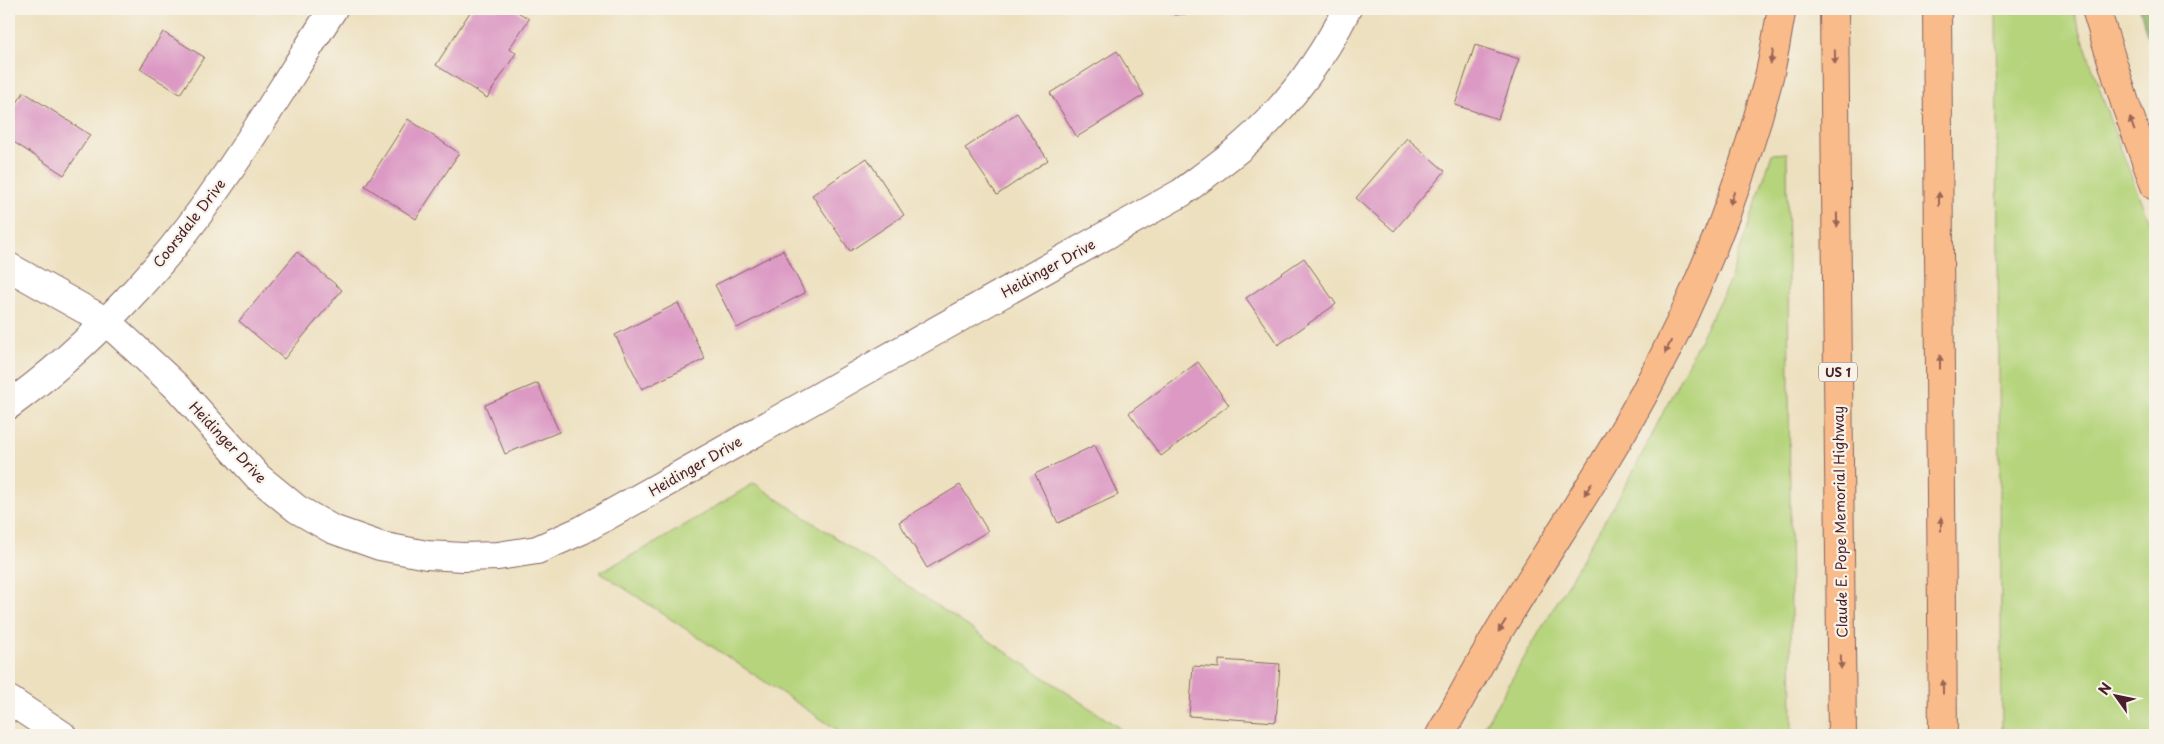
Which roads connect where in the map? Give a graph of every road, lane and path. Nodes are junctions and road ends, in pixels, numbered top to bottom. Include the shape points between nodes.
1 (333, 9) edge
2 (1347, 9) edge
3 (1782, 9) edge
4 (1834, 9) edge
5 (1937, 9) edge
6 (2096, 9) edge
7 (2155, 186) edge
8 (9, 267) edge
9 (107, 322) junction
10 (9, 405) edge
11 (9, 700) edge
12 (62, 735) edge
13 (1440, 735) edge
14 (1842, 735) edge
15 (1943, 735) edge

1 - 9 street, Coorsdale Drive via 222,182 173,246
2 - 9 street, Heidinger Drive via 1312,67 1283,106 1242,147 1180,193 582,530 538,550 498,556 427,555 380,546 332,529 297,508 258,478 176,386
3 -> 13 highway via 1768,79 1748,152 1688,307 1646,390
4 -> 14 highway, Claude E. Pope Memorial Highway / US 1
15 -> 5 highway
7 -> 6 highway
8 - 9 street, Heidinger Drive
9 - 10 street, Coorsdale Drive
11 - 12 street

